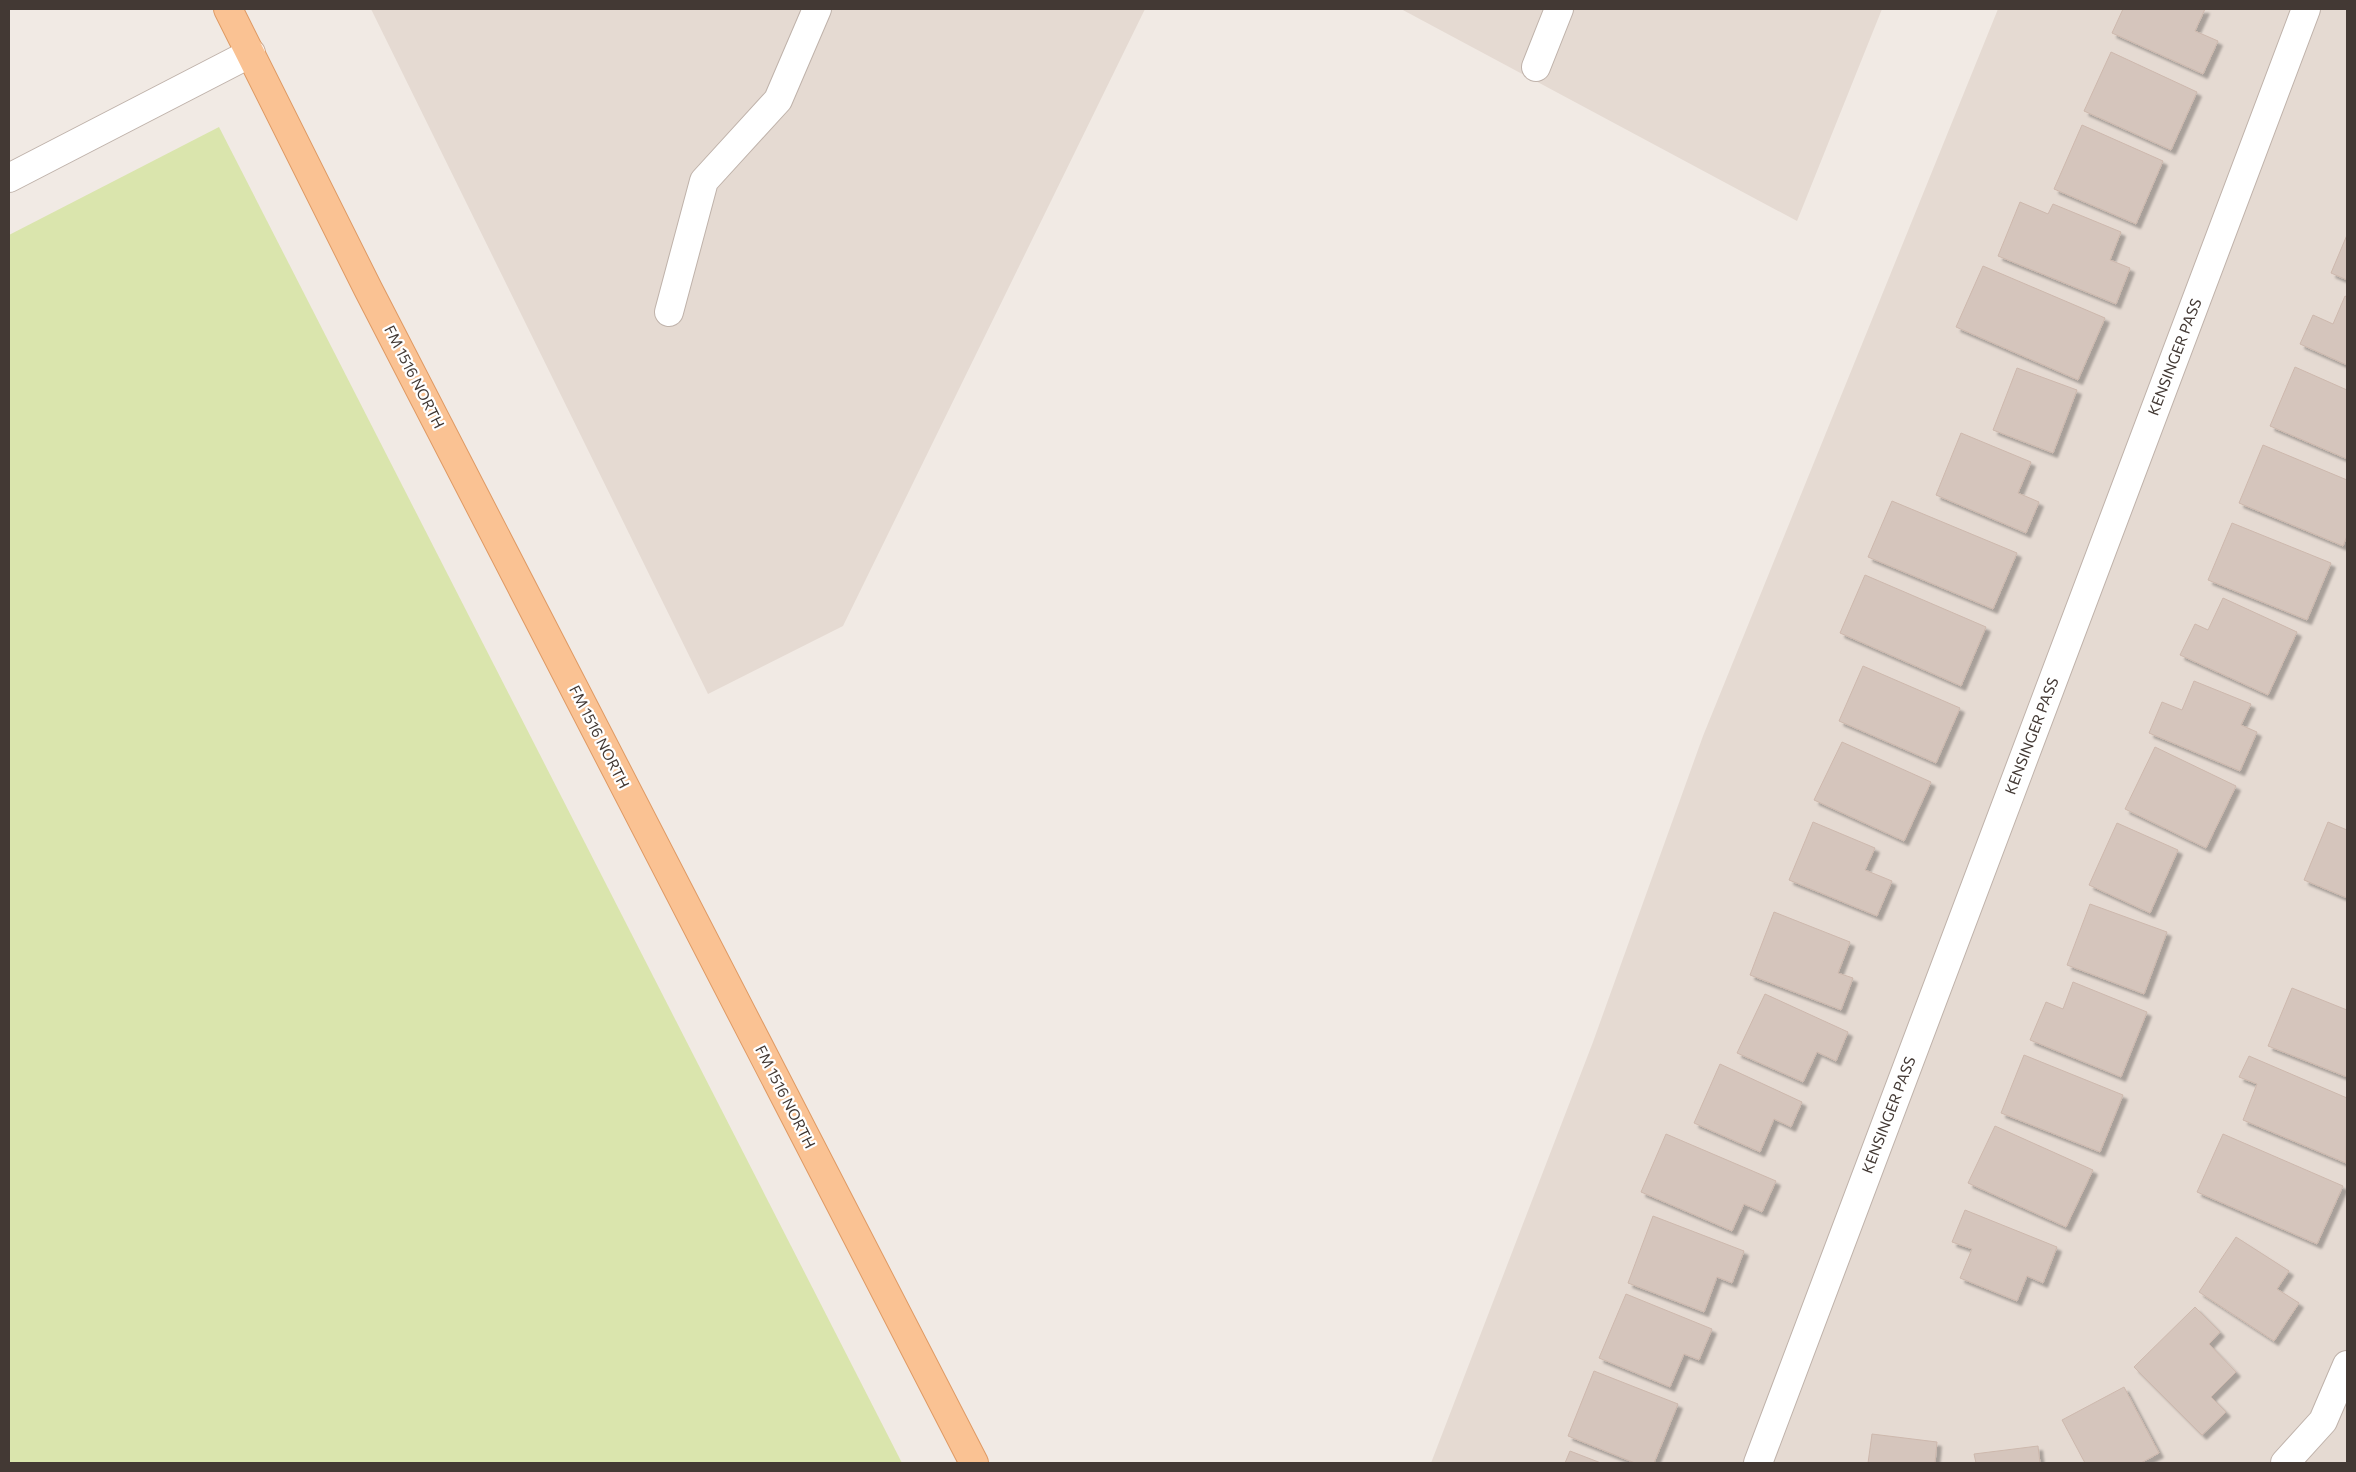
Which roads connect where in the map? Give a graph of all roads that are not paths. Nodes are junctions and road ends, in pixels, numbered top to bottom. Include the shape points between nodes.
1 (228, 9) edge
2 (818, 9) edge
3 (1559, 9) edge
4 (2306, 9) edge
5 (251, 54) junction
6 (1536, 68) dead end
7 (9, 178) edge
8 (669, 312) dead end
9 (2347, 1365) edge
10 (974, 1463) edge
11 (1758, 1463) edge
12 (2285, 1463) edge

1 - 5 main road, FM 1516 NORTH
2 - 8 street via 778,100 704,181
3 - 6 street
4 - 11 street, KENSINGER PASS
5 - 7 street
5 - 10 main road, FM 1516 NORTH via 368,289
9 - 12 street via 2324,1421

